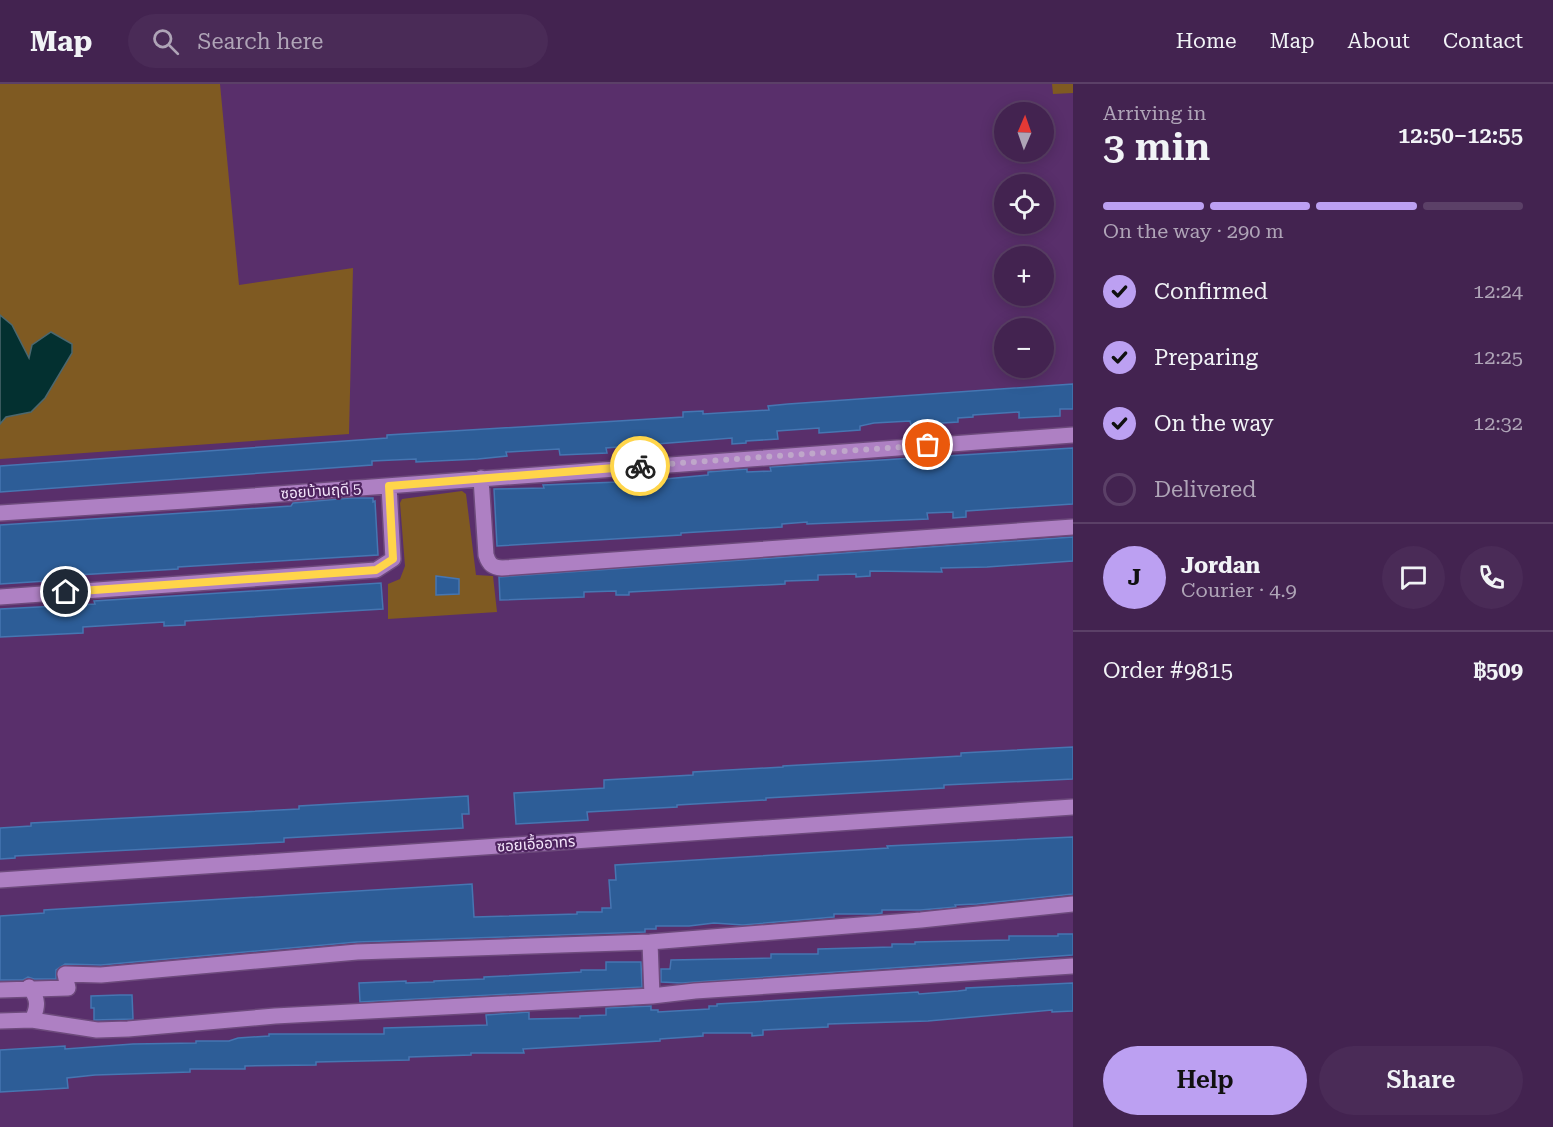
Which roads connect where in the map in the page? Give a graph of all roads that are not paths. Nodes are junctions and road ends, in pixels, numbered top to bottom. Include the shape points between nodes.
1 (1073, 435) edge
2 (482, 478) junction
3 (389, 486) junction
4 (0, 513) edge
5 (1073, 527) edge
6 (0, 597) edge
7 (1073, 807) edge
8 (0, 880) edge
9 (1073, 904) edge
10 (650, 942) junction
11 (1073, 966) edge
12 (29, 987) junction
13 (0, 990) edge
14 (652, 996) junction
15 (32, 1020) junction
16 (0, 1021) edge

1 - 2 street, ซอยบ้านฤดี 5
2 - 3 street, ซอยบ้านฤดี 5
2 - 5 street via 486,555 489,563 502,568
3 - 4 street, ซอยบ้านฤดี 5
3 - 6 street via 393,559 376,570
7 - 8 street, ซอยเอื้ออาทร
9 - 10 street
10 - 12 street via 357,952 101,975 65,974 68,988
10 - 14 street
11 - 14 street
12 - 13 street
12 - 15 street via 38,1008
14 - 15 street via 275,1016 128,1029 97,1030
15 - 16 street

